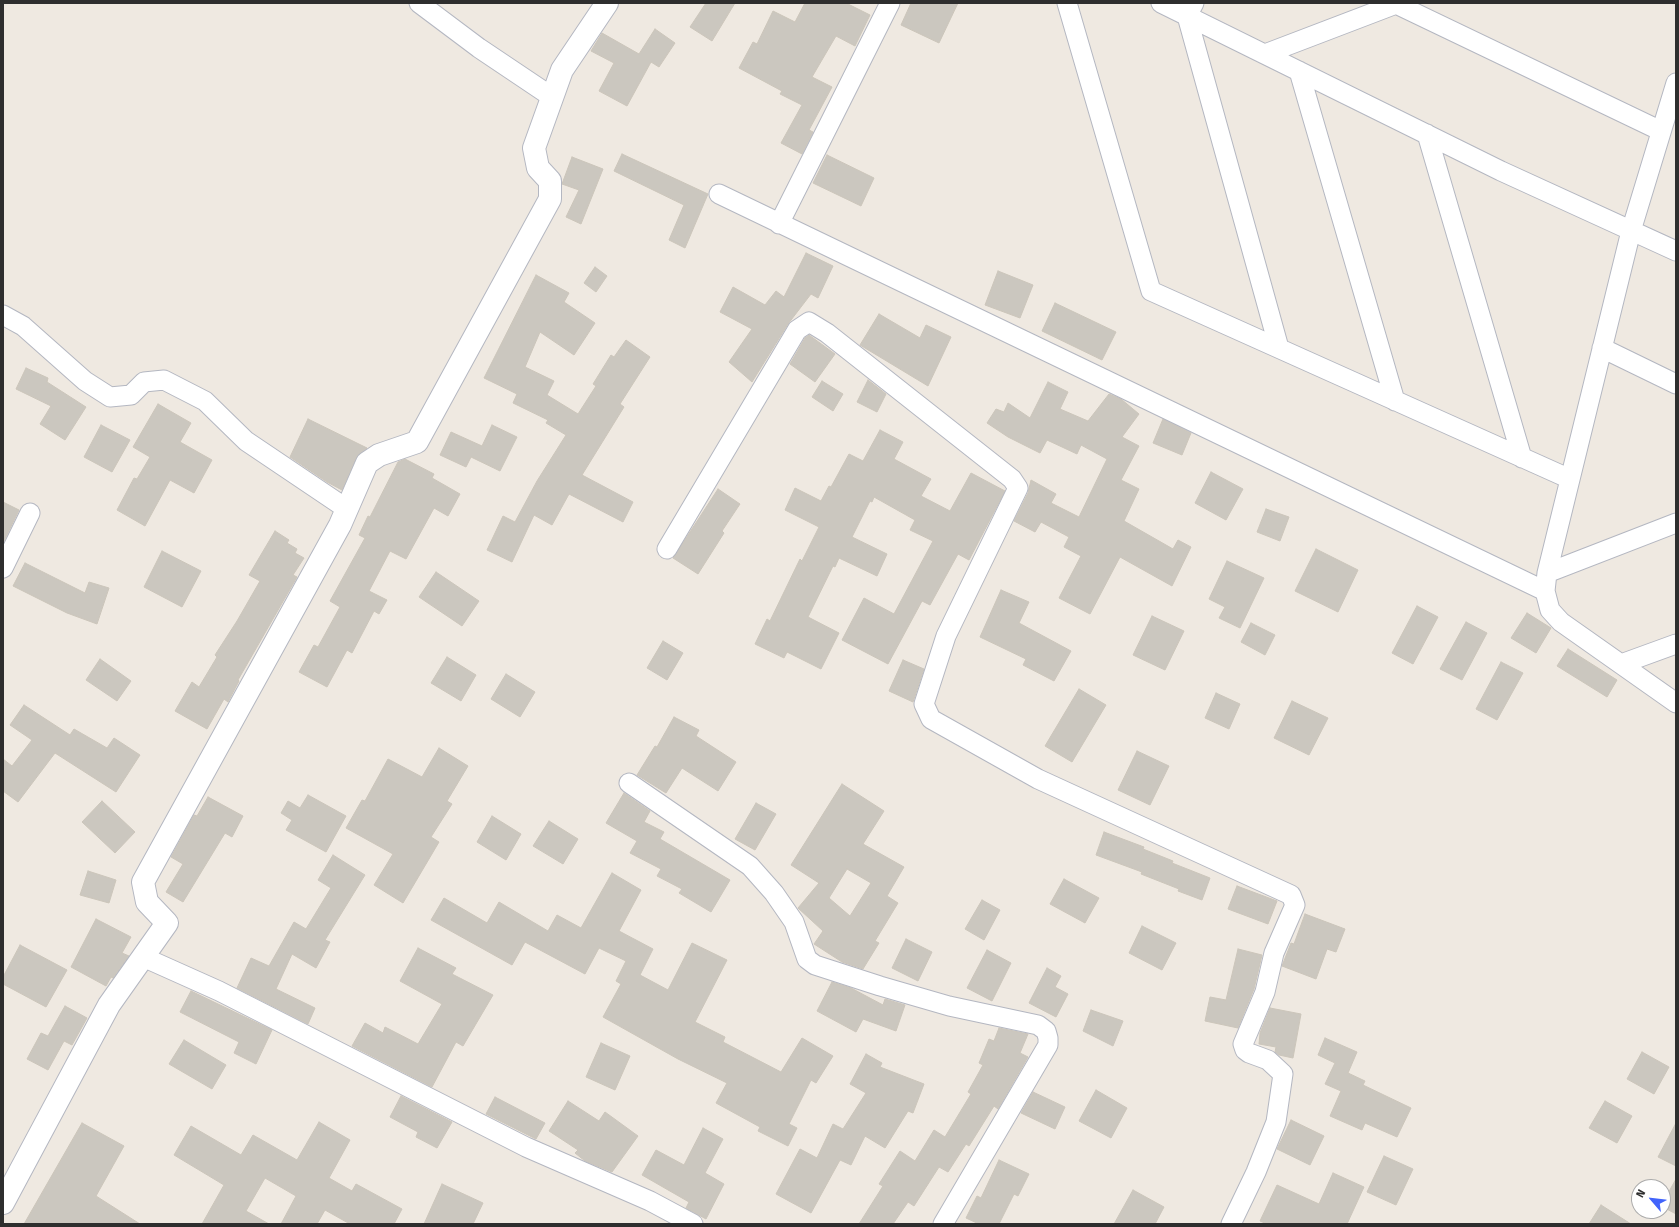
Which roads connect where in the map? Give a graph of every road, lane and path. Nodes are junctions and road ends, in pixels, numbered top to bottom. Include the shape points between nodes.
1 (419, 3) edge
2 (607, 3) edge
3 (890, 3) edge
4 (1067, 3) edge
5 (1161, 3) edge
6 (1374, 7) edge
7 (1191, 9) edge
8 (1265, 54) junction
9 (1299, 71) junction
10 (1676, 83) edge
11 (552, 97) junction
12 (1662, 131) junction
13 (1427, 134) junction
14 (719, 194) dead end
15 (778, 224) junction
16 (1631, 231) junction
17 (1676, 251) edge
18 (3, 315) edge
19 (1279, 348) junction
20 (1602, 348) junction
21 (1676, 384) edge
22 (1395, 401) junction
23 (1522, 458) junction
24 (1570, 479) junction
25 (348, 509) junction
26 (30, 513) dead end
27 (1676, 523) edge
28 (667, 549) dead end
29 (3, 568) edge
30 (1546, 582) junction
31 (1676, 644) edge
32 (1621, 664) junction
33 (1676, 703) edge
34 (629, 783) dead end
35 (143, 956) junction
36 (3, 1202) edge
37 (694, 1224) edge
38 (943, 1224) edge
39 (1231, 1224) edge

1 - 11 street via 479,48
2 - 11 street via 562,70
3 - 15 street
4 - 19 street via 1151,291
5 - 7 street
6 - 8 street
6 - 12 street via 1396,4
7 - 8 street
7 - 19 street
8 - 9 street
9 - 13 street
9 - 22 street
10 - 12 street
11 - 25 street via 534,148 538,168 550,181 550,199 417,442 379,455 367,463
12 - 16 street
13 - 16 street
13 - 23 street
14 - 15 street
15 - 30 street
16 - 17 street
16 - 20 street
18 - 25 street via 23,326 85,381 110,397 131,395 144,382 164,380 205,401 246,441
19 - 22 street
20 - 21 street
20 - 24 street
22 - 23 street
23 - 24 street
24 - 30 street
25 - 35 street via 143,882 147,902 167,924
26 - 29 street
27 - 30 street
28 - 39 street via 797,330 808,322 827,333 1012,479 1018,488 1011,505 946,636 924,704 931,719 1038,779 1292,895 1295,904 1274,953 1265,992 1243,1044 1249,1053 1268,1060 1284,1074 1276,1122
30 - 32 street via 1550,610 1561,622
31 - 32 street
32 - 33 street
34 - 38 street via 750,866 774,893 794,922 807,959 815,965 948,1006 1038,1025 1046,1030 1048,1045
35 - 36 street via 109,1005
35 - 37 street via 219,990 526,1147 650,1201

